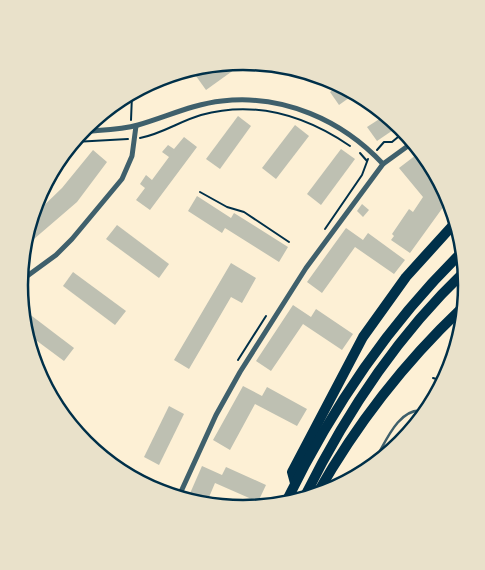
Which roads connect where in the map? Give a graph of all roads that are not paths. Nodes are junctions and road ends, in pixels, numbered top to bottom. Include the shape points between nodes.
1 (136, 126) junction
2 (92, 131) edge
3 (407, 147) edge
4 (383, 164) junction
5 (450, 229) edge
6 (456, 258) edge
7 (28, 276) edge
8 (458, 279) edge
9 (455, 316) edge
10 (416, 411) edge
11 (381, 449) edge
12 (295, 483) junction
13 (324, 484) edge
14 (309, 490) edge
15 (180, 491) edge
16 (289, 495) edge

1 - 2 street
1 - 4 street via 222,100 264,101 327,120 356,138
1 - 7 street via 132,156 122,179 72,239
3 - 4 street
4 - 15 street via 260,337 216,415
5 - 12 highway via 406,277 363,337 292,472
6 - 12 highway via 406,310 366,363
8 - 14 highway via 423,314 370,383
9 - 13 highway via 411,362 367,416
10 - 11 lane via 401,419
12 - 16 highway

